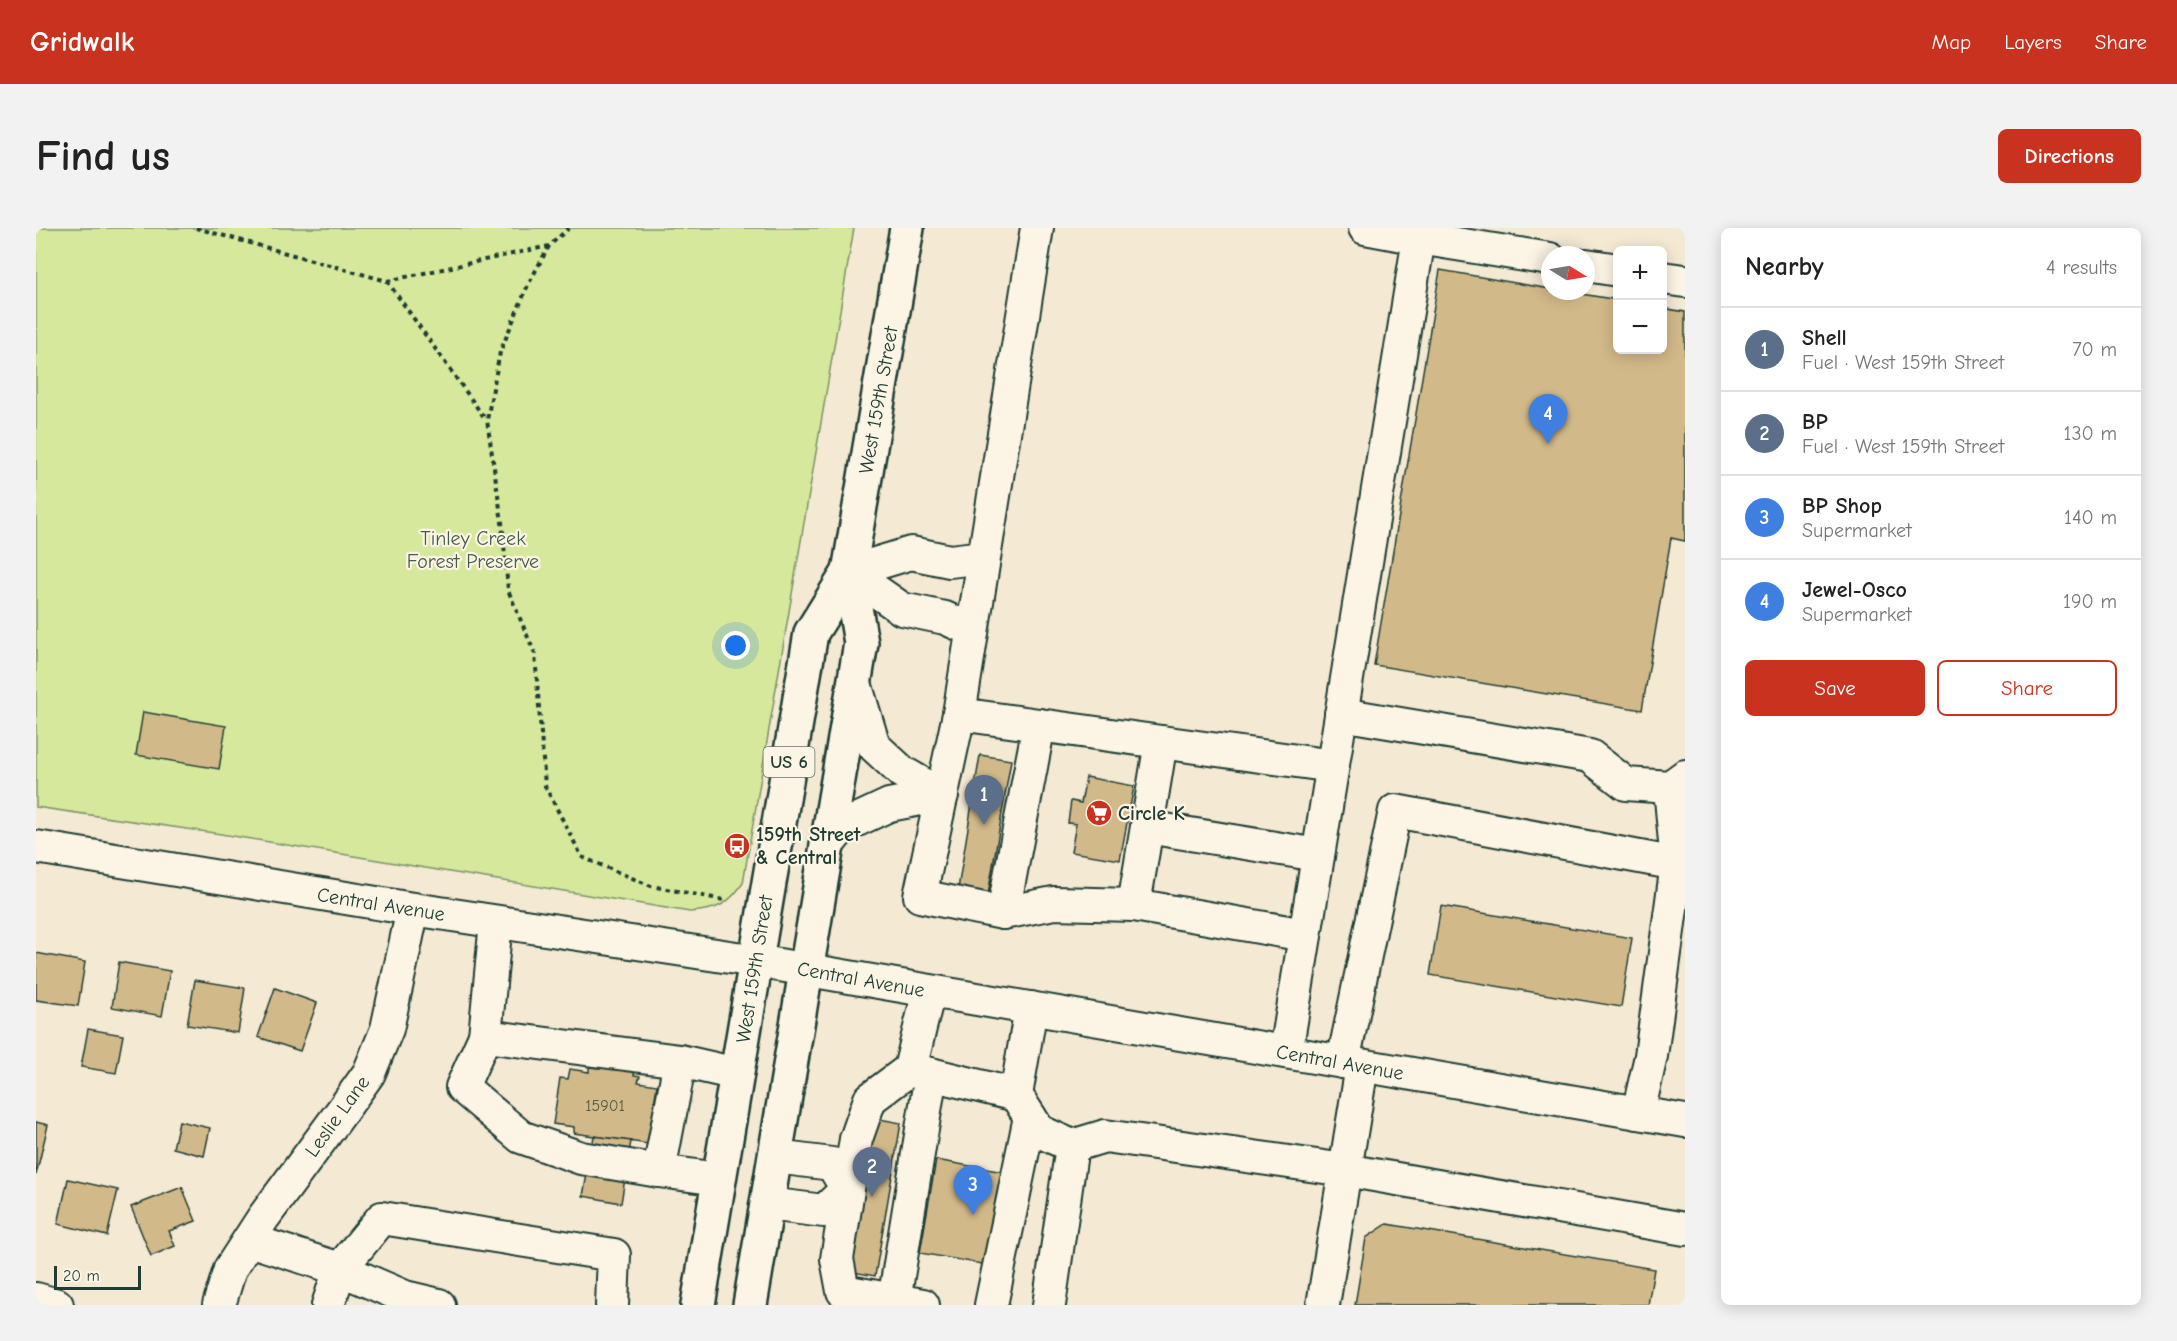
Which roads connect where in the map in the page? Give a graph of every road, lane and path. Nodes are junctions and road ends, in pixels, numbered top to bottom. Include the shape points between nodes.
1 (196, 228) edge
2 (569, 228) edge
3 (907, 228) edge
4 (1037, 228) edge
5 (1365, 228) edge
6 (1408, 234) edge
7 (549, 246) junction
8 (1541, 258) edge
9 (1595, 266) edge
10 (1613, 269) edge
11 (1667, 279) edge
12 (387, 281) junction
13 (1685, 281) edge
14 (486, 420) junction
15 (983, 557) junction
16 (849, 572) junction
17 (972, 630) junction
18 (855, 683) junction
19 (959, 714) junction
20 (1341, 714) junction
21 (1040, 725) junction
22 (1161, 742) junction
23 (1333, 766) junction
24 (1678, 782) edge
25 (942, 795) junction
26 (1147, 827) junction
27 (828, 844) junction
28 (36, 848) edge
29 (1318, 855) junction
30 (1677, 864) junction
31 (724, 900) dead end
32 (1134, 905) junction
33 (413, 909) junction
34 (1004, 913) junction
35 (496, 922) junction
36 (1305, 935) junction
37 (756, 961) junction
38 (806, 970) junction
39 (929, 991) junction
40 (1031, 1008) junction
41 (485, 1036) junction
42 (1286, 1052) junction
43 (680, 1061) junction
44 (1353, 1064) junction
45 (920, 1072) junction
46 (737, 1074) junction
47 (1023, 1106) junction
48 (1638, 1113) junction
49 (1685, 1121) edge
50 (1072, 1146) junction
51 (775, 1157) junction
52 (659, 1170) junction
53 (1345, 1170) junction
54 (719, 1179) junction
55 (847, 1189) junction
56 (767, 1204) junction
57 (1685, 1229) edge
58 (249, 1240) junction
59 (340, 1269) junction
60 (36, 1299) edge
61 (909, 1303) edge
62 (57, 1305) edge
63 (219, 1305) edge
64 (328, 1305) edge
65 (439, 1305) edge
66 (612, 1305) edge
67 (698, 1305) edge
68 (750, 1305) edge
69 (991, 1305) edge
70 (1049, 1305) edge
71 (1323, 1305) edge

1 - 12 path
2 - 7 path
3 - 16 main road, West 159th Street / US 6
4 - 15 street
5 - 6 street
6 - 8 street
6 - 20 street
7 - 12 path
7 - 14 path via 500,352
9 - 10 street
11 - 13 street
12 - 14 path
14 - 31 path via 508,590 535,654 544,786 582,857 651,886
15 - 16 street via 950,561 911,554
15 - 17 street
16 - 17 street via 902,609 945,618
16 - 18 main road, West 159th Street / US 6 via 861,643
16 - 37 main road, West 159th Street / US 6 via 811,633
17 - 19 street
18 - 25 street via 874,746 902,772
18 - 27 main road, West 159th Street / US 6
19 - 21 street
19 - 25 street
20 - 23 street
20 - 24 street via 1590,756 1626,784
21 - 22 street
21 - 34 street
22 - 23 street
22 - 26 street
23 - 29 street
24 - 30 street
25 - 27 street via 889,805 842,827
25 - 34 street via 920,896
26 - 29 street
26 - 32 street
27 - 38 main road, West 159th Street / US 6
28 - 33 street, Central Avenue
29 - 36 street
30 - 44 street via 1395,811
30 - 48 street via 1651,1056
32 - 34 street via 1054,903
32 - 36 street
33 - 35 street, Central Avenue
33 - 58 street, Leslie Lane via 387,1029 369,1073
35 - 37 street, Central Avenue
35 - 41 street
36 - 42 street
37 - 38 street, Central Avenue
37 - 46 main road, West 159th Street / US 6
38 - 39 street, Central Avenue
38 - 51 main road, West 159th Street / US 6
39 - 40 street, Central Avenue
39 - 45 street
40 - 42 street, Central Avenue
40 - 47 street
41 - 43 street
41 - 52 street via 462,1087 521,1137 581,1158
42 - 44 street, Central Avenue
43 - 46 street
43 - 52 street
44 - 48 street, Central Avenue
44 - 53 street
45 - 47 street
45 - 55 street via 870,1099 856,1138
45 - 61 street
46 - 54 main road, West 159th Street / US 6
47 - 50 street via 1038,1131
47 - 69 street
48 - 49 street, Central Avenue
50 - 53 street via 1105,1136
50 - 70 street
51 - 55 street via 832,1164
51 - 56 main road, West 159th Street / US 6
52 - 54 street
53 - 57 street
53 - 71 street
54 - 67 main road, West 159th Street / US 6
55 - 56 street via 824,1211
55 - 61 street via 837,1259 843,1292
56 - 68 main road, West 159th Street / US 6
58 - 59 street
58 - 63 street, Leslie Lane via 231,1269
59 - 64 street
59 - 65 street via 405,1297
59 - 66 street via 382,1218 614,1255
60 - 62 street

